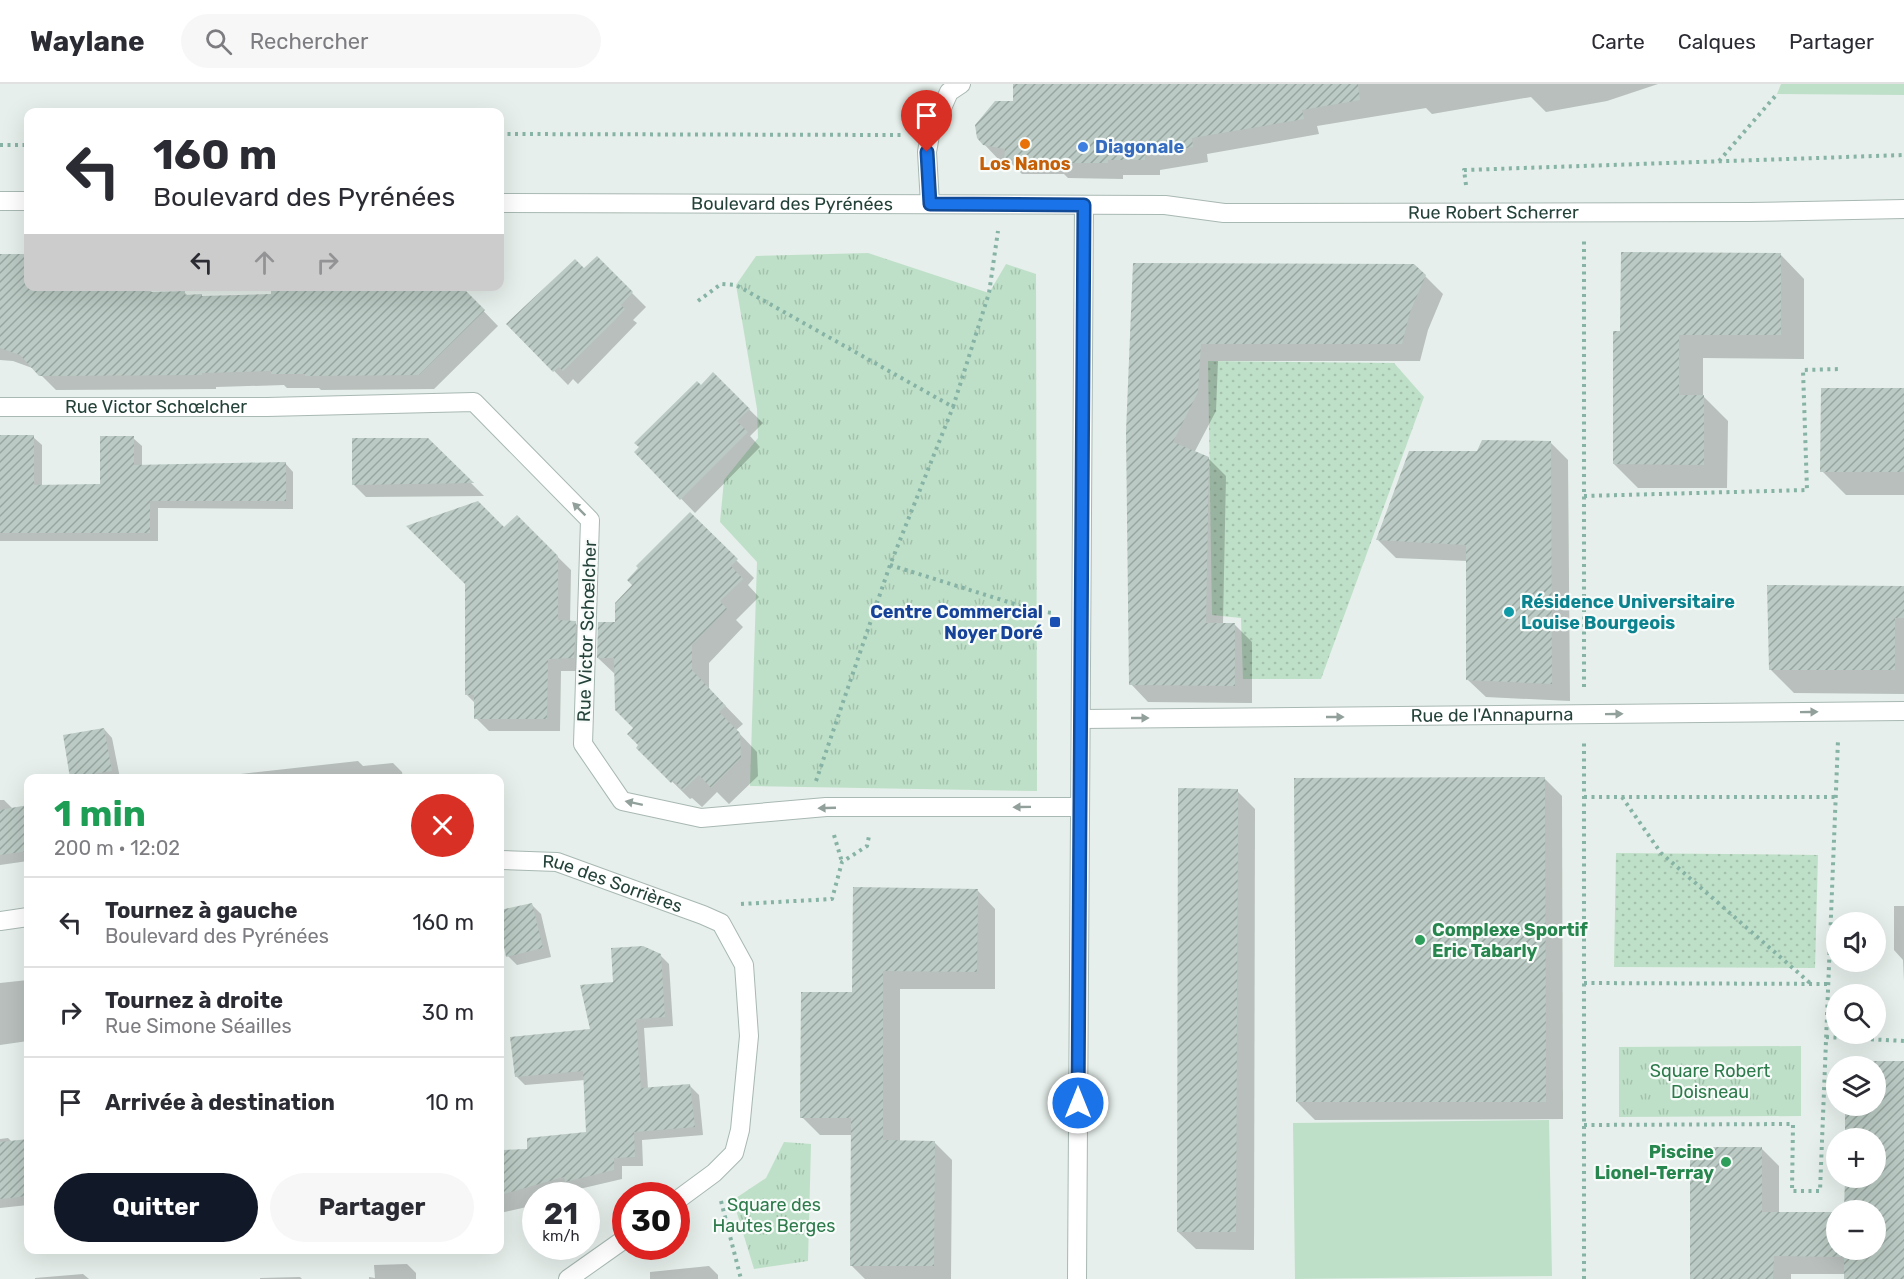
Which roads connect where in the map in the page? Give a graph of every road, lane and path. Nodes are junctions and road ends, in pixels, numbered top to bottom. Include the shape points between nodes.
1 (962, 84) edge
2 (1777, 94) dead end
3 (504, 134) edge
4 (930, 135) junction
5 (0, 145) edge
6 (24, 145) edge
7 (1904, 155) edge
8 (1718, 161) junction
9 (0, 201) edge
10 (24, 201) edge
11 (504, 203) edge
12 (930, 204) junction
13 (1002, 204) junction
14 (1084, 205) junction
15 (1904, 209) edge
16 (1469, 214) junction
17 (698, 302) dead end
18 (1840, 369) dead end
19 (0, 407) edge
20 (953, 407) junction
21 (1584, 496) dead end
22 (890, 565) junction
23 (1082, 618) junction
24 (1904, 711) edge
25 (1839, 712) junction
26 (1081, 718) junction
27 (1584, 797) dead end
28 (1622, 797) junction
29 (1835, 797) junction
30 (826, 807) junction
31 (1080, 807) junction
32 (870, 808) junction
33 (504, 860) edge
34 (842, 862) junction
35 (703, 915) junction
36 (24, 918) edge
37 (0, 921) edge
38 (1584, 983) dead end
39 (1810, 983) junction
40 (1828, 984) joint
41 (1826, 1037) edge
42 (1886, 1040) edge
43 (1904, 1041) edge
44 (1584, 1125) dead end
45 (714, 1173) junction
46 (690, 1191) edge
47 (612, 1248) edge
48 (568, 1279) edge
49 (741, 1279) edge
50 (1077, 1279) edge

1 - 4 street via 949,92
2 - 8 path
3 - 4 path
4 - 12 street
5 - 6 path
7 - 8 path
8 - 16 path via 1464,170
9 - 10 street
11 - 12 street, Boulevard des Pyrénées
12 - 13 street, Boulevard des Pyrénées
13 - 14 street, Boulevard des Pyrénées
13 - 20 path via 989,294
14 - 16 street, Rue Robert Scherrer via 1165,205 1224,213
14 - 23 street
15 - 16 street, Rue Robert Scherrer
17 - 20 path via 721,284 736,285
18 - 21 path via 1803,370 1807,490
30 -> 19 street, Rue Victor Schœlcher via 701,818 622,801 583,744 590,520 474,402 267,408
20 - 22 path
22 - 23 path via 1037,611
22 - 30 path via 814,787
23 - 26 street
24 - 25 street, Rue de l'Annapurna
26 -> 25 street, Rue de l'Annapurna
25 - 29 path
26 - 31 street
27 - 28 path
28 - 29 path
28 - 39 path via 1661,853
29 - 40 path
32 -> 30 street, Rue Victor Schœlcher
30 - 34 path
31 -> 32 street, Rue Victor Schœlcher
31 - 50 street
32 - 34 path via 867,846
33 - 35 street, Rue des Sorrières via 557,862
34 - 35 path via 832,899 746,902
35 - 45 street, Rue des Sorrières via 722,923 744,965 749,1036 740,1130 734,1152
36 - 37 street
38 - 39 path
39 - 40 path
41 - 44 path via 1820,1191 1792,1191 1793,1124
42 - 43 path
45 - 46 street
45 - 49 path
47 - 48 street

